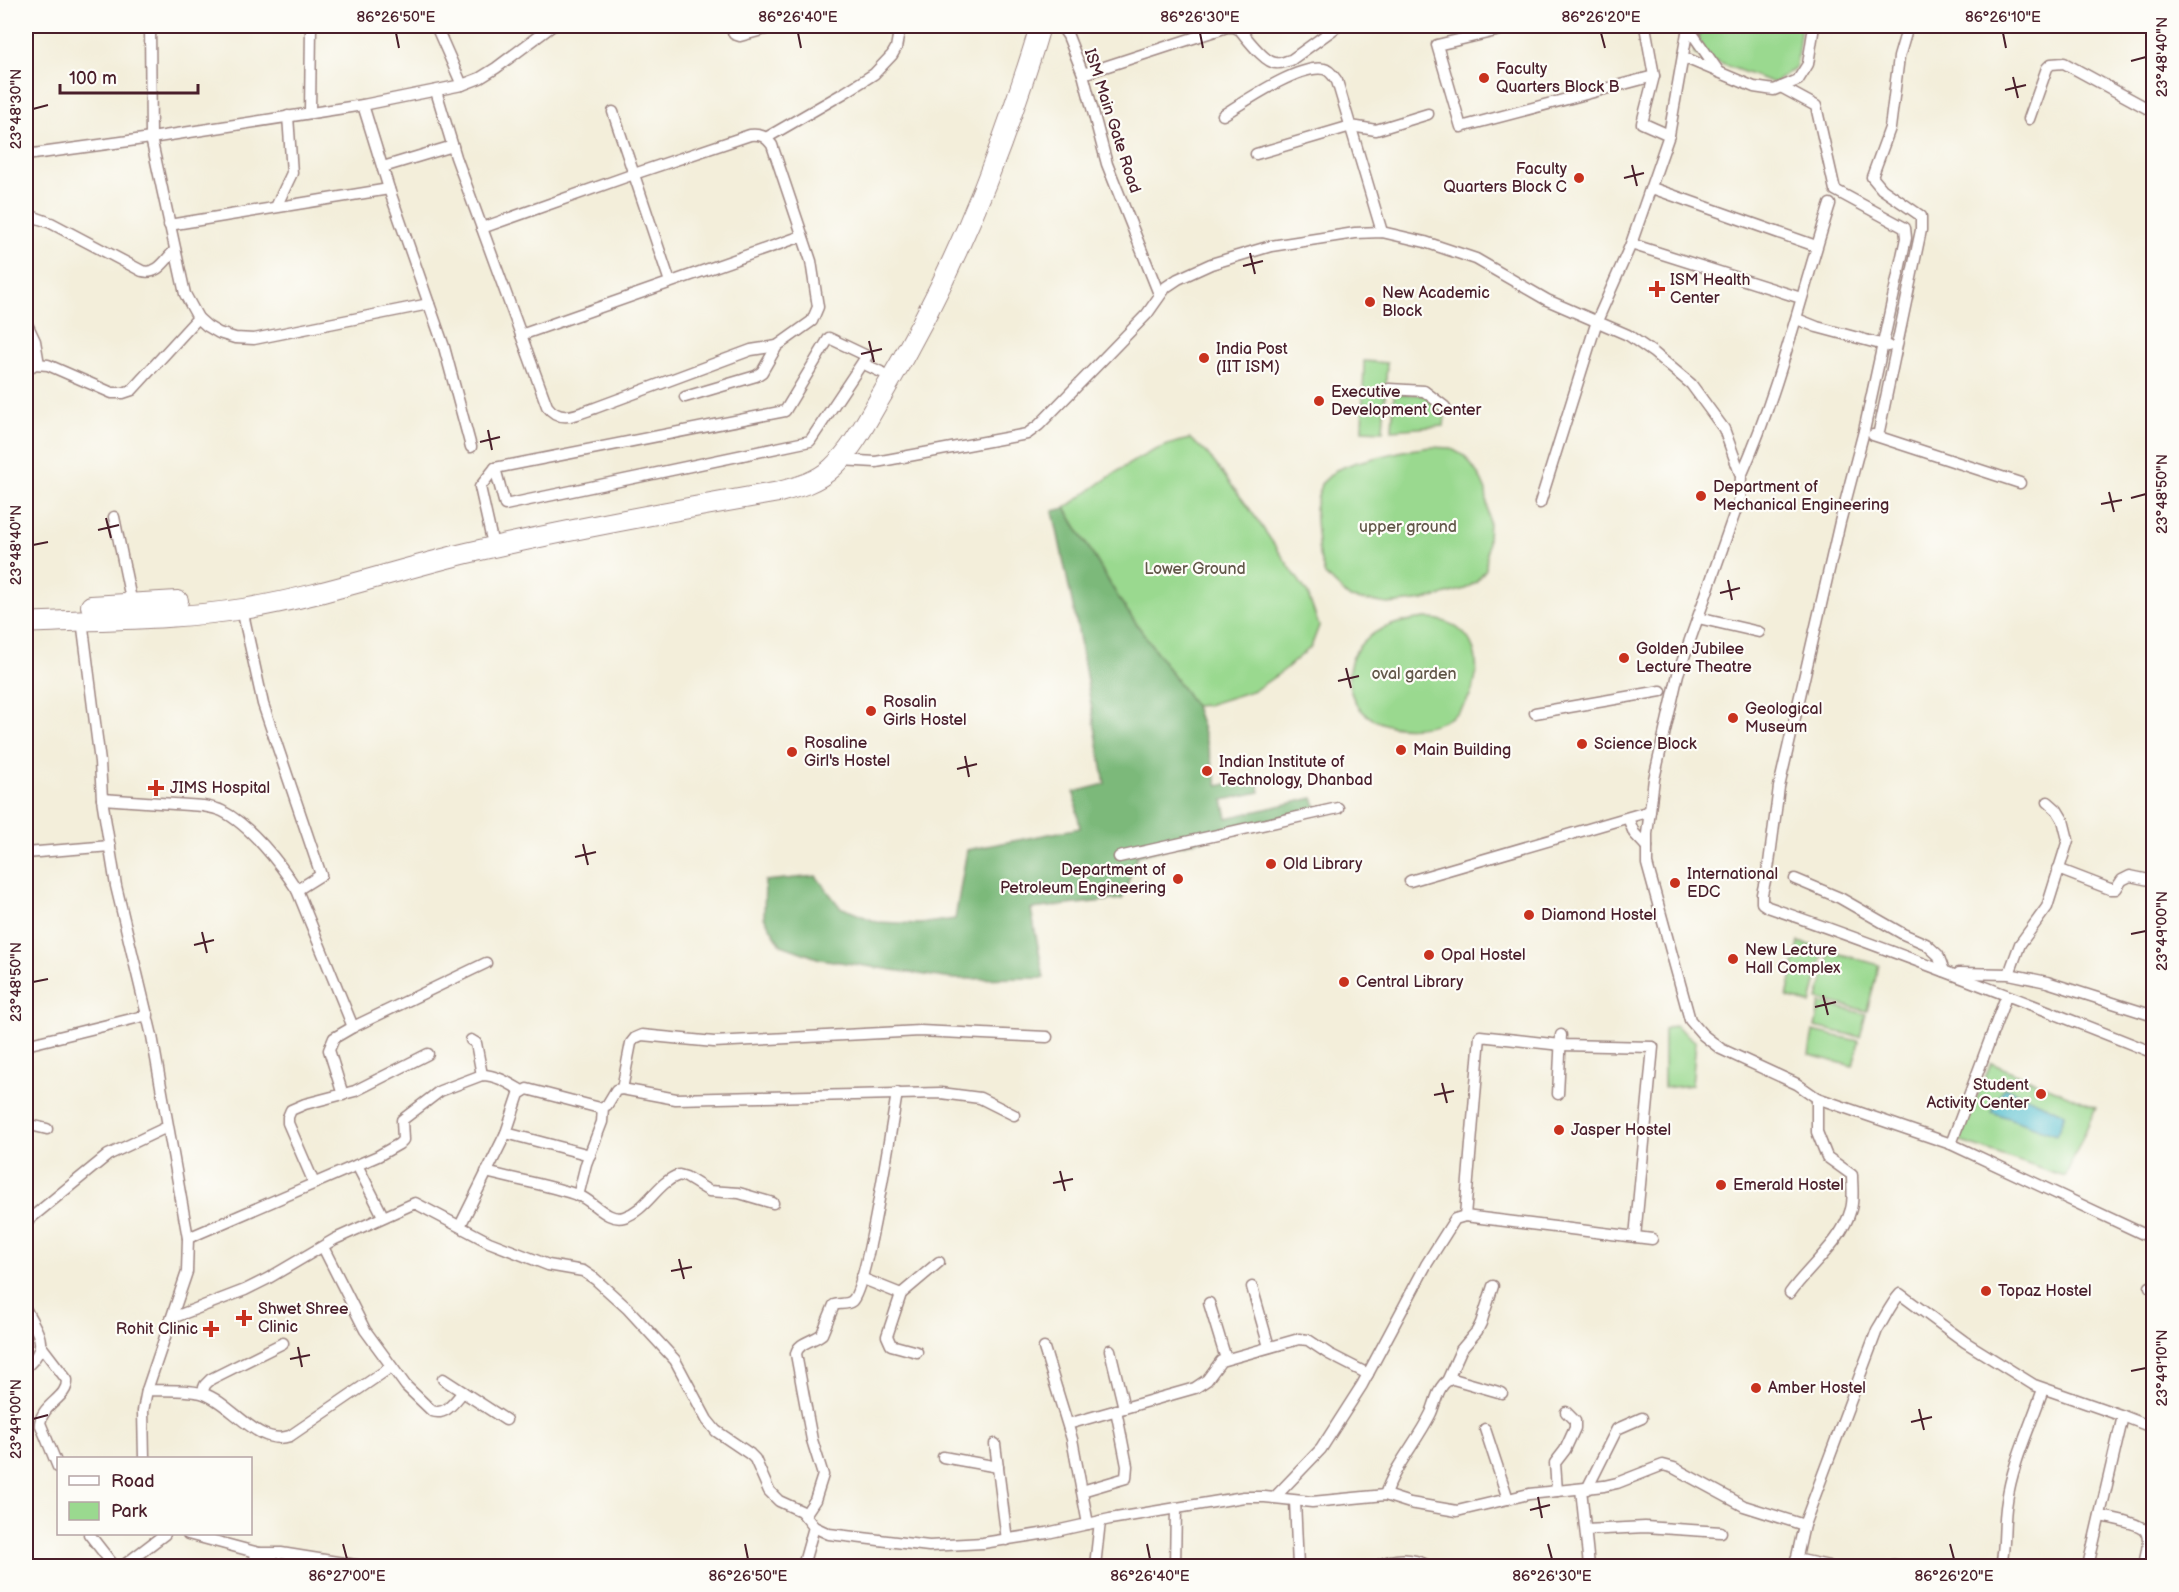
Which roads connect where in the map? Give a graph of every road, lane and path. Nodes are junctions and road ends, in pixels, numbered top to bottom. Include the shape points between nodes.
1 (150, 26) edge
2 (311, 26) edge
3 (436, 26) edge
4 (552, 26) edge
5 (730, 26) edge
6 (777, 26) edge
7 (900, 26) edge
8 (1028, 26) edge
9 (1040, 26) edge
10 (1061, 26) edge
11 (1235, 26) edge
12 (1338, 26) edge
13 (1517, 26) edge
14 (1645, 26) edge
15 (1688, 26) edge
16 (1814, 26) edge
17 (1908, 26) edge
18 (1683, 57) junction
19 (1719, 72) junction
20 (1083, 74) junction
21 (1654, 76) junction
22 (462, 85) junction
23 (1781, 87) junction
24 (436, 91) junction
25 (363, 105) junction
26 (310, 112) junction
27 (613, 112) dead end
28 (2154, 112) edge
29 (1428, 114) dead end
30 (1223, 115) dead end
31 (288, 116) junction
32 (2029, 119) dead end
33 (1351, 126) junction
34 (1669, 135) junction
35 (151, 138) junction
36 (766, 138) junction
37 (453, 146) junction
38 (1256, 154) dead end
39 (26, 155) edge
40 (383, 167) junction
41 (633, 174) junction
42 (1652, 188) junction
43 (389, 189) junction
44 (1830, 204) dead end
45 (276, 207) junction
46 (26, 214) edge
47 (169, 225) junction
48 (482, 228) junction
49 (1382, 232) junction
50 (802, 236) junction
51 (1631, 244) junction
52 (1816, 246) junction
53 (175, 249) junction
54 (670, 282) junction
55 (1159, 294) junction
56 (1801, 298) junction
57 (429, 304) junction
58 (198, 318) junction
59 (1797, 319) junction
60 (1597, 321) junction
61 (26, 322) edge
62 (521, 335) junction
63 (1883, 344) junction
64 (777, 346) junction
65 (1896, 349) junction
66 (862, 363) junction
67 (39, 364) junction
68 (26, 370) edge
69 (881, 372) junction
70 (1389, 389) dead end
71 (685, 397) dead end
72 (1444, 407) dead end
73 (1864, 431) junction
74 (1878, 436) junction
75 (471, 447) dead end
76 (840, 460) junction
77 (495, 468) junction
78 (1741, 476) junction
79 (2020, 483) dead end
80 (1540, 503) dead end
81 (114, 517) dead end
82 (491, 536) junction
83 (132, 604) junction
84 (242, 609) junction
85 (26, 611) edge
86 (1698, 618) junction
87 (82, 620) junction
88 (26, 623) edge
89 (1759, 632) dead end
90 (1661, 691) dead end
91 (1535, 713) dead end
92 (102, 799) junction
93 (2048, 802) dead end
94 (1338, 808) dead end
95 (1650, 811) junction
96 (1628, 818) junction
97 (110, 846) junction
98 (1647, 847) junction
99 (26, 853) edge
100 (1119, 857) dead end
101 (2058, 869) junction
102 (1795, 879) dead end
103 (1410, 881) dead end
104 (2154, 881) edge
105 (297, 890) junction
106 (486, 963) dead end
107 (1947, 972) junction
108 (2009, 974) junction
109 (2004, 1002) dead end
110 (148, 1015) junction
111 (2154, 1016) edge
112 (353, 1027) junction
113 (1047, 1037) dead end
114 (471, 1040) dead end
115 (1561, 1040) junction
116 (26, 1045) edge
117 (2154, 1053) edge
118 (428, 1054) dead end
119 (482, 1075) junction
120 (622, 1089) junction
121 (522, 1091) junction
122 (897, 1093) junction
123 (1558, 1094) dead end
124 (343, 1095) junction
125 (1817, 1098) junction
126 (603, 1107) junction
127 (1014, 1115) dead end
128 (26, 1124) edge
129 (167, 1127) junction
130 (47, 1129) dead end
131 (506, 1133) junction
132 (1951, 1144) junction
133 (590, 1155) junction
134 (357, 1165) junction
135 (486, 1172) junction
136 (314, 1184) junction
137 (578, 1196) junction
138 (773, 1203) dead end
139 (383, 1216) junction
140 (1465, 1216) junction
141 (26, 1222) edge
142 (460, 1226) junction
143 (1635, 1237) junction
144 (188, 1238) junction
145 (1652, 1239) dead end
146 (2154, 1239) edge
147 (323, 1246) junction
148 (939, 1262) dead end
149 (861, 1278) junction
150 (1493, 1286) dead end
151 (1252, 1287) dead end
152 (1790, 1293) dead end
153 (901, 1294) junction
154 (1209, 1303) dead end
155 (26, 1310) edge
156 (172, 1318) junction
157 (283, 1343) dead end
158 (41, 1346) junction
159 (1269, 1347) junction
160 (1044, 1348) dead end
161 (1110, 1350) dead end
162 (916, 1352) dead end
163 (1226, 1359) junction
164 (26, 1367) edge
165 (391, 1367) junction
166 (1368, 1374) junction
167 (443, 1379) dead end
168 (1448, 1379) junction
169 (2043, 1389) junction
170 (147, 1390) junction
171 (463, 1392) junction
172 (202, 1393) junction
173 (1502, 1393) dead end
174 (1120, 1409) junction
175 (1566, 1412) dead end
176 (2123, 1416) junction
177 (1642, 1418) dead end
178 (506, 1420) dead end
179 (1068, 1424) junction
180 (1485, 1428) dead end
181 (2154, 1428) edge
182 (995, 1444) dead end
183 (144, 1457) edge
184 (943, 1457) dead end
185 (57, 1465) edge
186 (998, 1467) junction
187 (1584, 1489) junction
188 (1082, 1491) junction
189 (1557, 1491) junction
190 (1385, 1495) junction
191 (1274, 1498) junction
192 (1508, 1499) junction
193 (1295, 1501) junction
194 (1176, 1508) junction
195 (805, 1515) junction
196 (2100, 1516) junction
197 (1100, 1521) junction
198 (1088, 1524) junction
199 (1804, 1525) junction
200 (814, 1527) junction
201 (1586, 1530) junction
202 (1721, 1532) dead end
203 (91, 1535) edge
204 (162, 1535) edge
205 (195, 1535) edge
206 (1007, 1539) junction
207 (259, 1552) junction
208 (1796, 1563) edge
209 (114, 1566) edge
210 (123, 1566) edge
211 (250, 1566) edge
212 (362, 1566) edge
213 (803, 1566) edge
214 (1095, 1566) edge
215 (1175, 1566) edge
216 (1298, 1566) edge
217 (1377, 1566) edge
218 (1429, 1566) edge
219 (1589, 1566) edge
220 (1829, 1566) edge
221 (2001, 1566) edge
222 (2088, 1566) edge
223 (2144, 1566) edge

1 - 35 street
2 - 26 street
3 - 22 street
4 - 22 street via 496,68
5 - 6 street via 740,36
7 - 36 street via 896,48 874,74
8 - 69 highway via 1017,68 962,210 924,294
9 - 76 highway via 1007,128 968,227 896,370
10 - 20 street, ISM Main Gate Road
11 - 12 street via 1268,60 1276,63 1291,60
11 - 20 street
13 - 21 street via 1437,45 1461,126
14 - 21 street
15 - 18 street
15 - 19 street
16 - 23 street via 1808,64 1798,80
17 - 65 street via 1899,57 1890,128 1872,177 1882,189 1921,216
18 - 19 street
18 - 34 street
19 - 23 street via 1754,87
20 - 55 street, ISM Main Gate Road via 1107,164
21 - 34 street via 1642,123
22 - 24 street
23 - 63 street via 1816,106 1835,190 1905,228
24 - 25 street
24 - 37 street
25 - 26 street
25 - 40 street
26 - 31 street
27 - 41 street
28 - 32 street via 2064,63 2057,63 2047,68
29 - 33 street via 1376,130
30 - 33 street via 1285,78 1324,69 1337,81
31 - 35 street
31 - 45 street via 292,173
33 - 38 street
33 - 49 street
34 - 42 street
35 - 39 street
35 - 47 street
36 - 41 street via 750,135
36 - 50 street via 772,145
37 - 40 street
37 - 48 street
40 - 43 street
41 - 48 street
41 - 54 street
42 - 51 street
42 - 52 street
43 - 45 street
43 - 57 street
44 - 52 street
45 - 47 street
46 - 53 street via 148,272 157,270
47 - 53 street
48 - 62 street
49 - 55 street via 1271,246 1211,264 1178,279
49 - 60 street via 1476,259 1547,300
50 - 54 street
50 - 64 street via 811,261 818,307 812,321
51 - 56 street
51 - 60 street
52 - 56 street
53 - 58 street via 185,294
54 - 62 street
55 - 76 street via 1147,314 1027,434 876,462
56 - 59 street
57 - 58 street via 254,339 219,333
57 - 75 street
58 - 67 street via 132,390 123,393 112,393
59 - 63 street
59 - 78 street via 1759,436
60 - 78 street via 1628,335 1691,384 1724,429
60 - 80 street
61 - 67 street
62 - 64 street via 547,406 560,417 595,408 752,350
63 - 65 street
63 - 73 street
64 - 71 street via 756,376
65 - 74 street
66 - 69 street
66 - 77 street via 867,356 829,338 785,411
66 - 77 street via 810,441 505,505
67 - 68 street
69 - 82 highway via 837,445 827,458 808,470 746,486
70 - 72 street via 1424,391
73 - 74 street
73 - 107 street via 1779,787 1762,900 1768,907
74 - 79 street
76 - 84 highway via 821,477 779,492 520,541 317,594
77 - 82 street via 480,487
78 - 86 street via 1740,498
81 - 83 street
82 - 83 highway via 277,590
83 - 85 highway
84 - 87 highway
84 - 105 street via 263,704 321,874
86 - 89 street
86 - 95 street via 1678,674
87 - 88 highway
87 - 92 street
90 - 91 street
92 - 97 street
92 - 105 street via 219,809 246,828
93 - 101 street via 2058,810 2067,829 2068,840
94 - 100 street
95 - 96 street
95 - 98 street
96 - 98 street via 1634,833
96 - 103 street
97 - 99 street
97 - 110 street
98 - 125 street via 1647,864 1690,1020 1721,1049 1797,1084
101 - 104 street via 2110,889 2116,889 2130,876
101 - 108 street via 2047,907 2020,944
102 - 107 street via 1926,944
105 - 112 street
106 - 112 street
107 - 108 street
107 - 117 street
108 - 111 street
109 - 132 street
110 - 116 street
110 - 129 street
112 - 124 street via 334,1038 329,1050
113 - 120 street via 920,1031 714,1042 642,1035 631,1042
114 - 119 street via 476,1043
115 - 123 street
115 - 140 street via 1480,1036
115 - 143 street via 1653,1047
118 - 124 street
119 - 121 street via 496,1077
119 - 134 street via 427,1099 402,1120 403,1140 399,1144
120 - 122 street via 676,1099
120 - 126 street
121 - 126 street
121 - 131 street
122 - 127 street via 968,1095
122 - 149 street
124 - 136 street via 305,1104 291,1110 288,1117
125 - 132 street
125 - 152 street via 1817,1132 1827,1157 1852,1175 1852,1207 1843,1231
126 - 133 street
128 - 130 street
129 - 141 street via 108,1155
129 - 144 street
131 - 133 street
131 - 135 street
132 - 146 street
133 - 137 street
134 - 136 street
134 - 139 street
135 - 137 street
135 - 142 street
136 - 144 street
137 - 138 street via 611,1216 624,1217 679,1175 709,1191 739,1193
139 - 142 street via 415,1203
139 - 147 street
140 - 143 street
140 - 166 street via 1455,1219 1426,1265
142 - 195 street via 489,1242 548,1264 583,1270 595,1279 675,1360 707,1420 716,1431 750,1454 769,1491
143 - 145 street
144 - 156 street via 187,1272
147 - 156 street via 260,1283
147 - 165 street via 365,1330
148 - 153 street
149 - 153 street
149 - 195 street via 851,1302 834,1305 822,1334 801,1345 795,1354 823,1475
150 - 168 street via 1481,1323 1464,1344
151 - 159 street
153 - 162 street via 887,1339 891,1345
154 - 163 street
155 - 158 street
156 - 170 street
157 - 172 street via 211,1379
158 - 164 street
158 - 185 street via 68,1386 46,1408 40,1423
159 - 163 street
159 - 166 street via 1308,1340
160 - 179 street
161 - 174 street
163 - 174 street via 1199,1386
165 - 171 street via 437,1413 446,1411
165 - 172 street via 282,1438 260,1432
166 - 191 street via 1321,1449
167 - 171 street
168 - 173 street
168 - 190 street via 1414,1444 1391,1476
169 - 176 street
169 - 199 street via 1965,1342 1900,1294 1876,1330
169 - 221 street via 2012,1475
170 - 172 street
170 - 183 street via 143,1411
171 - 178 street
174 - 179 street
174 - 188 street via 1126,1478
175 - 189 street via 1575,1421 1575,1428 1556,1463
176 - 181 street
176 - 196 street
177 - 187 street via 1617,1429
179 - 188 street
180 - 192 street
182 - 186 street
184 - 186 street
186 - 206 street
187 - 189 street
187 - 199 street via 1617,1483 1668,1465 1744,1506
187 - 201 street
188 - 198 street
189 - 192 street
190 - 192 street via 1457,1511
190 - 193 street
191 - 193 street
191 - 194 street via 1244,1497
193 - 216 street
194 - 197 street
194 - 215 street
195 - 200 street
196 - 222 street
196 - 223 street via 2140,1526 2146,1532
197 - 198 street
197 - 214 street
198 - 206 street
199 - 208 street
200 - 206 street via 829,1534 929,1546
200 - 213 street
201 - 202 street via 1645,1527
201 - 219 street
203 - 209 street
204 - 210 street
205 - 207 street
207 - 211 street
207 - 212 street
208 - 220 street
217 - 218 street via 1389,1560 1411,1559

